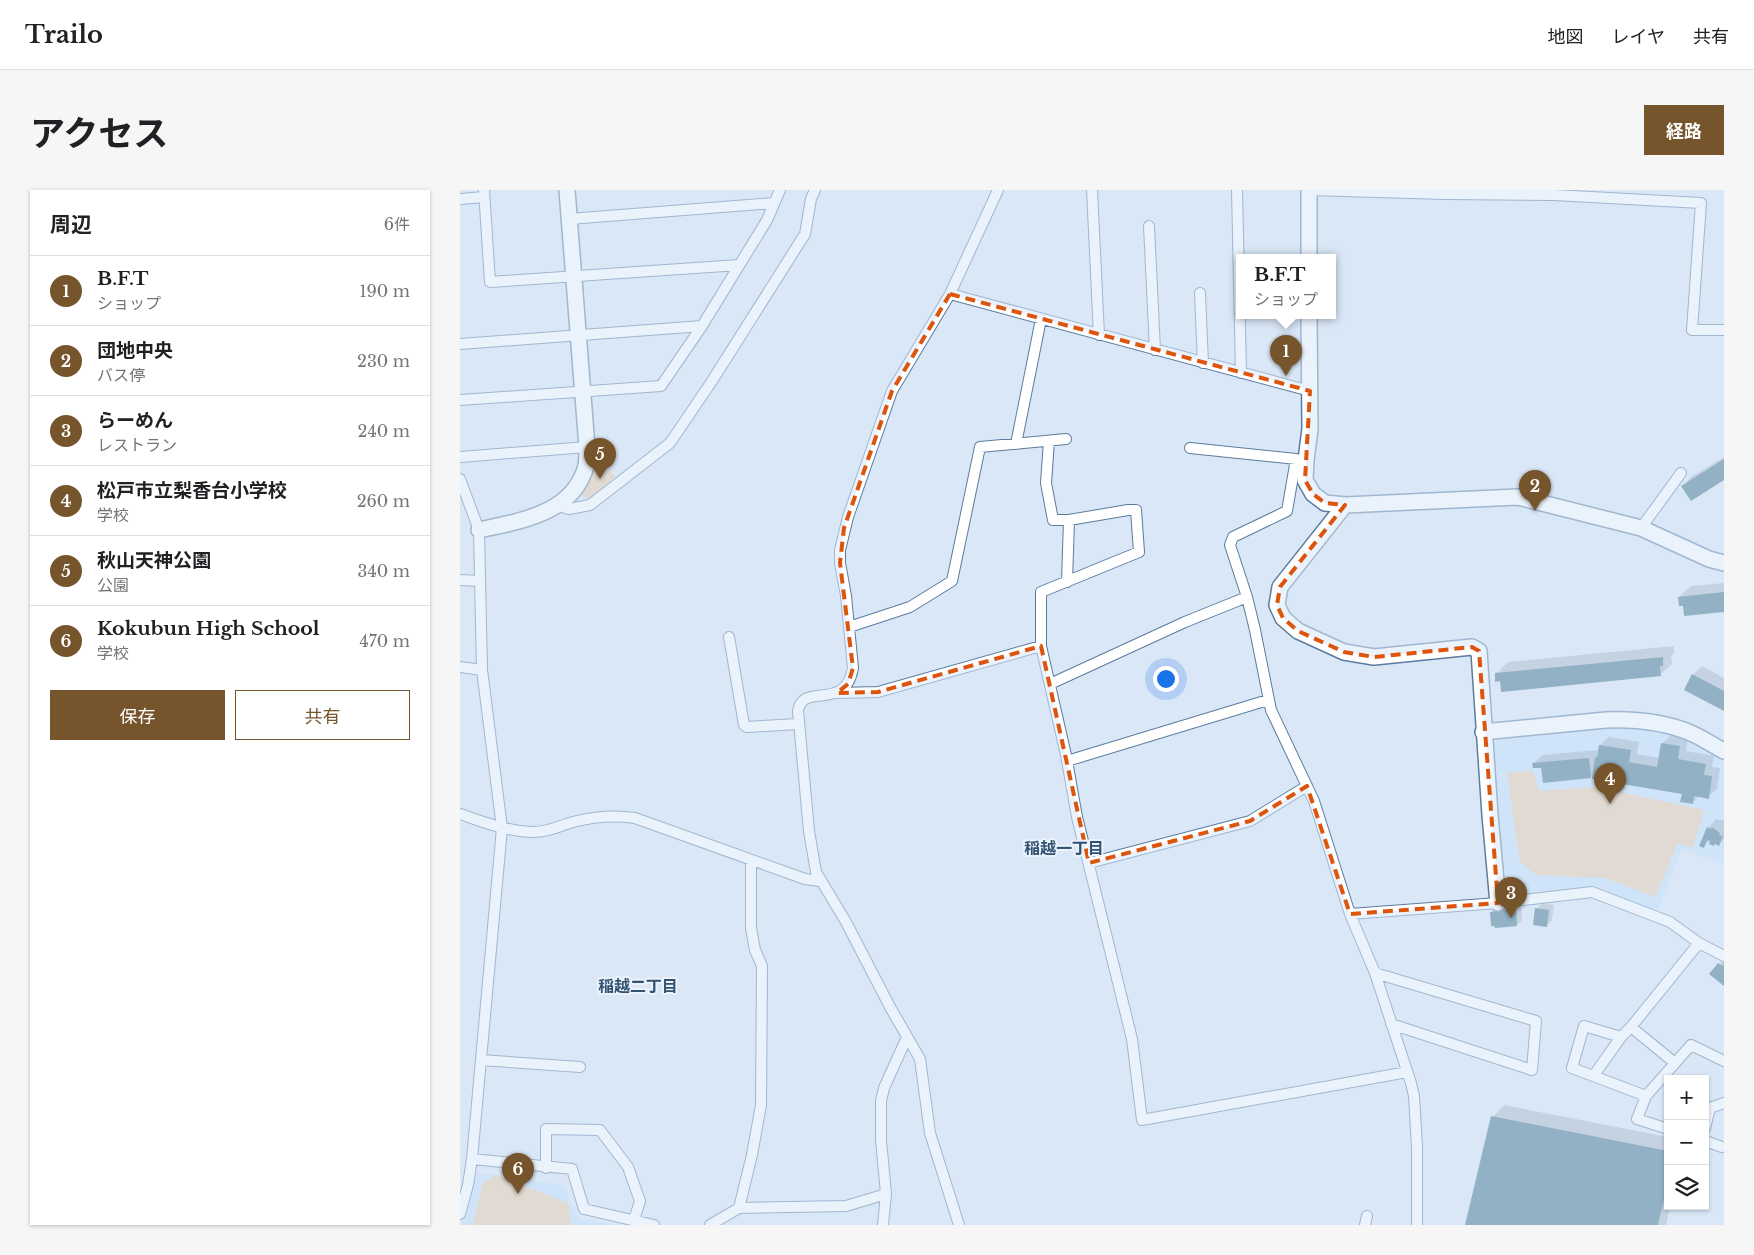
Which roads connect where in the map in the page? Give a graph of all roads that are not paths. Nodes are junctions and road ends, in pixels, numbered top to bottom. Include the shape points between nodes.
1 (567, 190) edge
2 (780, 190) edge
3 (815, 190) edge
4 (998, 190) edge
5 (1092, 190) edge
6 (1237, 190) edge
7 (1309, 190) edge
8 (484, 194) edge
9 (460, 199) edge
10 (774, 203) junction
11 (569, 219) junction
12 (1149, 226) dead end
13 (1238, 254) edge
14 (1309, 254) edge
15 (738, 265) junction
16 (574, 277) junction
17 (1200, 293) dead end
18 (950, 294) junction
19 (1042, 319) junction
20 (1240, 319) edge
21 (1309, 319) edge
22 (702, 326) junction
23 (1724, 330) edge
24 (579, 335) junction
25 (1099, 335) junction
26 (460, 344) edge
27 (1155, 350) junction
28 (1203, 363) junction
29 (1241, 373) junction
30 (1310, 391) junction
31 (583, 392) junction
32 (460, 400) edge
33 (1066, 439) dead end
34 (1049, 441) junction
35 (1016, 444) junction
36 (587, 447) junction
37 (1190, 448) dead end
38 (460, 457) edge
39 (1301, 459) junction
40 (1681, 472) dead end
41 (460, 479) edge
42 (557, 506) junction
43 (1345, 506) junction
44 (1069, 520) junction
45 (1641, 528) junction
46 (479, 530) junction
47 (1724, 563) edge
48 (460, 580) edge
49 (480, 581) junction
50 (1067, 582) junction
51 (1247, 598) junction
52 (849, 627) junction
53 (730, 637) dead end
54 (1041, 646) junction
55 (460, 668) edge
56 (482, 670) junction
57 (1050, 684) junction
58 (837, 693) junction
59 (1268, 700) junction
60 (798, 724) junction
61 (1484, 732) junction
62 (1724, 751) edge
63 (1067, 762) junction
64 (1307, 786) junction
65 (460, 814) edge
66 (502, 828) junction
67 (751, 860) junction
68 (1089, 863) junction
69 (820, 881) junction
70 (1498, 903) junction
71 (1350, 914) junction
72 (1699, 943) junction
73 (1724, 956) edge
74 (1375, 973) junction
75 (1391, 1024) junction
76 (1631, 1027) junction
77 (907, 1037) junction
78 (1621, 1037) junction
79 (481, 1060) junction
80 (1724, 1062) edge
81 (1675, 1063) junction
82 (580, 1067) dead end
83 (1407, 1072) junction
84 (1594, 1075) junction
85 (1646, 1096) junction
86 (1724, 1103) edge
87 (1707, 1120) edge
88 (1664, 1128) edge
89 (1709, 1142) edge
90 (1722, 1147) dead end
91 (472, 1159) junction
92 (546, 1168) junction
93 (464, 1184) edge
94 (886, 1194) junction
95 (739, 1208) junction
96 (460, 1214) edge
97 (634, 1220) junction
98 (654, 1225) edge
99 (710, 1225) edge
100 (883, 1225) edge
101 (959, 1225) edge
102 (1417, 1225) edge

1 - 11 street
2 - 10 street
3 - 42 street via 805,234 670,443 590,504 569,509
4 - 18 street
5 - 25 street
6 - 13 street
7 - 14 street
7 - 23 street via 1554,195 1701,203 1692,330
8 - 9 street
8 - 16 street via 490,282
10 - 11 street
10 - 15 street
11 - 16 street
12 - 27 street
15 - 16 street
15 - 22 street
16 - 24 street
17 - 28 street
18 - 19 street
18 - 52 street via 892,391 848,517 840,563
19 - 25 street
19 - 35 street
20 - 29 street
21 - 30 street
22 - 24 street
22 - 31 street via 661,386
24 - 26 street
24 - 31 street
25 - 27 street
27 - 28 street
28 - 29 street
29 - 30 street
30 - 39 street via 1310,429
31 - 32 street
31 - 36 street
33 - 34 street
34 - 35 street
34 - 44 street via 1046,483 1053,520
35 - 52 street via 980,448 952,581 910,607
36 - 38 street
36 - 42 street via 582,478
37 - 39 street
39 - 43 street via 1313,494 1325,503
39 - 51 street via 1287,510 1233,537 1230,546
40 - 45 street
41 - 46 street
42 - 46 street via 534,518
43 - 45 street via 1518,497
43 - 61 street via 1280,587 1276,605 1283,618 1298,631 1344,652 1374,657 1472,647 1479,651
44 - 50 street
44 - 50 street via 1136,510 1139,552
45 - 47 street
46 - 49 street
48 - 49 street
49 - 56 street
50 - 54 street via 1041,592
51 - 57 street via 1185,622
51 - 59 street
52 - 58 street via 852,677
53 - 60 street via 744,725
54 - 57 street
54 - 58 street via 878,692
55 - 56 street
56 - 66 street
57 - 63 street
58 - 60 street via 805,698 799,703
59 - 63 street
59 - 64 street
60 - 69 street via 810,838
61 - 62 street via 1633,720 1670,726
61 - 70 street
63 - 68 street
64 - 68 street via 1250,821
64 - 71 street
65 - 66 street
66 - 67 street via 532,832 618,816 635,818
66 - 79 street
67 - 69 street
67 - 95 street via 751,928 762,966 761,1105
68 - 83 street via 1132,1039 1142,1120
69 - 77 street via 846,922
70 - 71 street
70 - 72 street via 1592,892 1670,922
71 - 74 street
72 - 73 street
72 - 76 street
74 - 75 street
74 - 75 street via 1536,1021 1532,1070
75 - 83 street
76 - 78 street
76 - 81 street
77 - 94 street via 881,1101
77 - 101 street via 920,1059 930,1133
78 - 84 street
78 - 84 street via 1584,1026 1572,1068
79 - 82 street
79 - 91 street
80 - 81 street via 1690,1045
81 - 85 street
83 - 102 street via 1416,1110
84 - 85 street
85 - 88 street via 1637,1119
86 - 87 street via 1710,1108
89 - 90 street
91 - 92 street
91 - 93 street
92 - 97 street via 572,1169 584,1209
92 - 97 street via 546,1129 600,1130 628,1167 640,1201
93 - 96 street
94 - 95 street via 846,1206
94 - 100 street
95 - 99 street
97 - 98 street

